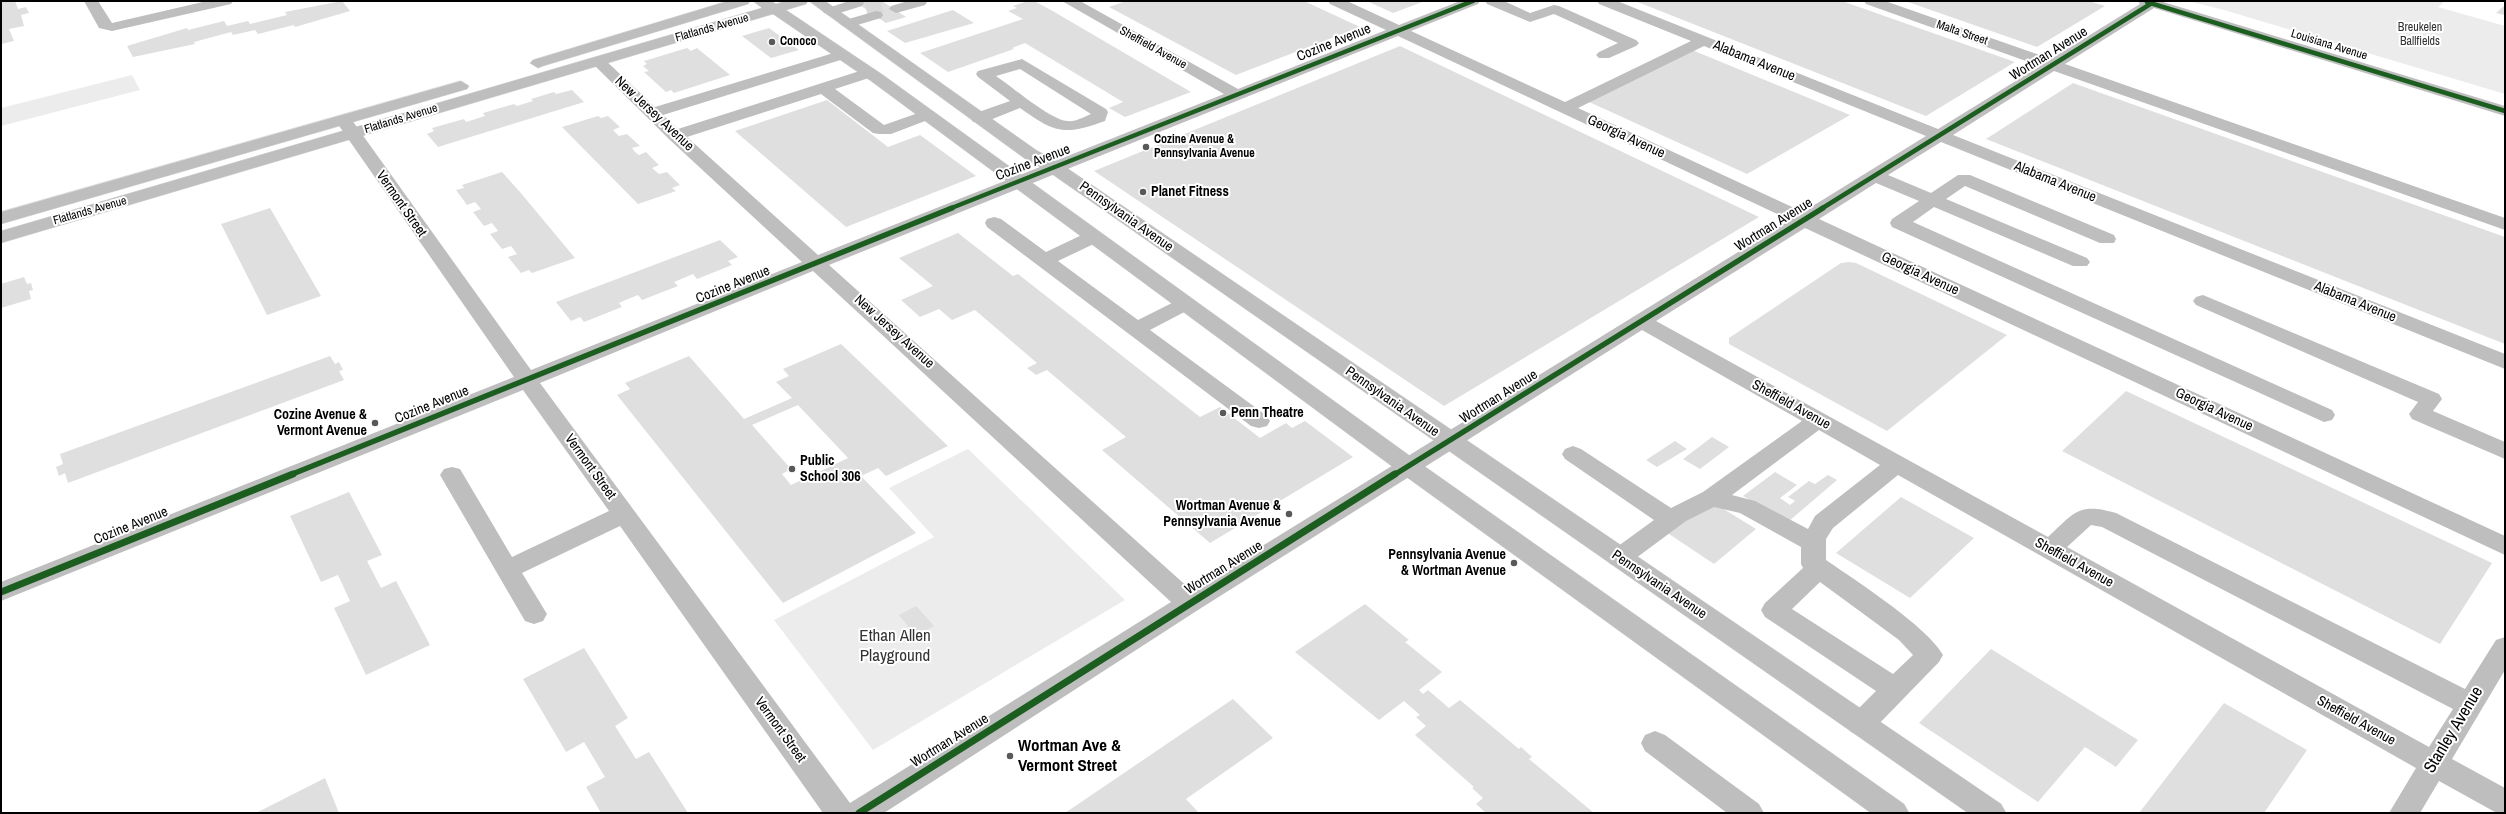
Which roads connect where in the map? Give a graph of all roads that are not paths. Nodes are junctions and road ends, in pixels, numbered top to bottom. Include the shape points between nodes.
1 (91, 1) edge
2 (226, 1) edge
3 (743, 1) edge
4 (760, 1) edge
5 (801, 1) edge
6 (816, 1) edge
7 (1069, 1) edge
8 (1335, 1) edge
9 (1473, 1) edge
10 (1492, 1) edge
11 (1604, 1) edge
12 (1871, 1) edge
13 (920, 2) edge
14 (1536, 2) edge
15 (2149, 2) edge
16 (892, 4) edge
17 (775, 9) junction
18 (1554, 9) junction
19 (839, 18) junction
20 (1668, 27) junction
21 (1399, 30) junction
22 (1703, 41) junction
23 (1631, 43) junction
24 (842, 55) junction
25 (1604, 55) dead end
26 (598, 61) junction
27 (2054, 66) junction
28 (869, 73) junction
29 (822, 87) junction
30 (1237, 95) junction
31 (1022, 102) junction
32 (1565, 108) junction
33 (2505, 111) edge
34 (652, 113) junction
35 (927, 115) junction
36 (979, 118) junction
37 (347, 127) junction
38 (675, 134) junction
39 (1940, 136) junction
40 (1055, 168) junction
41 (1875, 176) junction
42 (1017, 182) junction
43 (1931, 200) junction
44 (1, 218) edge
45 (1805, 220) junction
46 (994, 223) dead end
47 (2505, 224) edge
48 (1, 237) edge
49 (1093, 237) junction
50 (2107, 239) dead end
51 (1044, 260) junction
52 (2080, 262) dead end
53 (818, 264) junction
54 (2203, 301) dead end
55 (1185, 304) junction
56 (1642, 322) junction
57 (1136, 329) junction
58 (2505, 362) edge
59 (527, 380) junction
60 (2324, 415) dead end
61 (1818, 420) junction
62 (1260, 421) dead end
63 (1450, 442) junction
64 (2505, 451) edge
65 (1573, 454) dead end
66 (1897, 464) junction
67 (1409, 467) junction
68 (452, 475) dead end
69 (1711, 498) junction
70 (624, 514) junction
71 (1671, 520) junction
72 (1814, 543) junction
73 (2505, 546) edge
74 (2050, 550) junction
75 (1619, 558) junction
76 (1819, 568) junction
77 (507, 570) junction
78 (1, 592) edge
79 (1189, 603) junction
80 (534, 614) dead end
81 (2505, 647) edge
82 (1896, 690) junction
83 (2470, 704) junction
84 (1861, 724) junction
85 (1655, 743) dead end
86 (2434, 763) junction
87 (2505, 803) edge
88 (840, 813) edge
89 (859, 813) edge
90 (1749, 813) edge
91 (1894, 813) edge
92 (1991, 813) edge
93 (2404, 813) edge

1 - 2 street via 104,25 112,27
3 - 37 street, Flatlands Avenue via 512,71
4 - 17 street
5 - 17 street, Flatlands Avenue
6 - 19 street, Pennsylvania Avenue
7 - 30 street, Sheffield Avenue
8 - 21 street, Georgia Avenue
9 - 21 street, Cozine Avenue
10 - 18 street via 1530,18
11 - 20 street, Alabama Avenue
12 - 27 street, Malta Street
13 - 16 street
14 - 18 street
15 - 27 street, Wortman Avenue
15 - 33 street, Louisiana Avenue
17 - 24 street
17 - 26 street, Flatlands Avenue
18 - 23 street
19 - 19 street via 867,9
19 - 36 street, Pennsylvania Avenue
20 - 22 street, Alabama Avenue
20 - 23 street
21 - 30 street, Cozine Avenue
21 - 32 street, Georgia Avenue
22 - 32 street
22 - 39 street, Alabama Avenue
23 - 25 street
24 - 28 street
24 - 34 street
26 - 34 street, New Jersey Avenue
26 - 37 street, Flatlands Avenue
27 - 39 street, Wortman Avenue
27 - 47 street, Malta Street
28 - 29 street
28 - 35 street
29 - 35 street via 879,129 884,130
29 - 38 street
30 - 40 street, Cozine Avenue
31 - 31 street via 1063,126 1075,126 1099,117 1100,112 1022,64 984,74
31 - 36 street
32 - 45 street, Georgia Avenue
34 - 38 street, New Jersey Avenue
35 - 42 street
36 - 40 street, Pennsylvania Avenue via 1030,154
37 - 44 street, Flatlands Avenue
37 - 48 street, Flatlands Avenue
37 - 59 street, Vermont Street
38 - 53 street, New Jersey Avenue
39 - 41 street, Wortman Avenue
39 - 58 street, Alabama Avenue
40 - 42 street, Cozine Avenue
40 - 63 street, Pennsylvania Avenue
41 - 43 street
41 - 45 street, Wortman Avenue
42 - 49 street
42 - 53 street, Cozine Avenue
43 - 50 street via 1964,178
43 - 52 street
43 - 60 street via 1900,223
45 - 56 street, Wortman Avenue
45 - 73 street, Georgia Avenue
46 - 51 street
49 - 51 street
49 - 55 street
51 - 57 street
53 - 59 street, Cozine Avenue
53 - 79 street, New Jersey Avenue
54 - 64 street via 2431,399 2420,414
55 - 57 street
55 - 67 street
56 - 61 street, Sheffield Avenue
56 - 63 street, Wortman Avenue
57 - 62 street
59 - 70 street, Vermont Street
59 - 78 street, Cozine Avenue
61 - 66 street, Sheffield Avenue
61 - 69 street
63 - 67 street, Wortman Avenue
63 - 75 street, Pennsylvania Avenue
65 - 71 street
66 - 72 street via 1824,522
66 - 74 street, Sheffield Avenue
67 - 79 street, Wortman Avenue
67 - 91 street
68 - 77 street
69 - 71 street
69 - 72 street via 1747,507
70 - 77 street
70 - 88 street, Vermont Street
71 - 75 street
72 - 76 street via 1813,564
74 - 83 street via 2086,516 2107,519
74 - 86 street, Sheffield Avenue
75 - 84 street, Pennsylvania Avenue
76 - 82 street via 1908,633 1930,655
76 - 82 street via 1774,610
77 - 80 street
79 - 89 street, Wortman Avenue
81 - 83 street, Stanley Avenue
82 - 84 street
83 - 86 street, Stanley Avenue
84 - 92 street, Pennsylvania Avenue
85 - 90 street
86 - 87 street, Sheffield Avenue
86 - 93 street, Stanley Avenue

